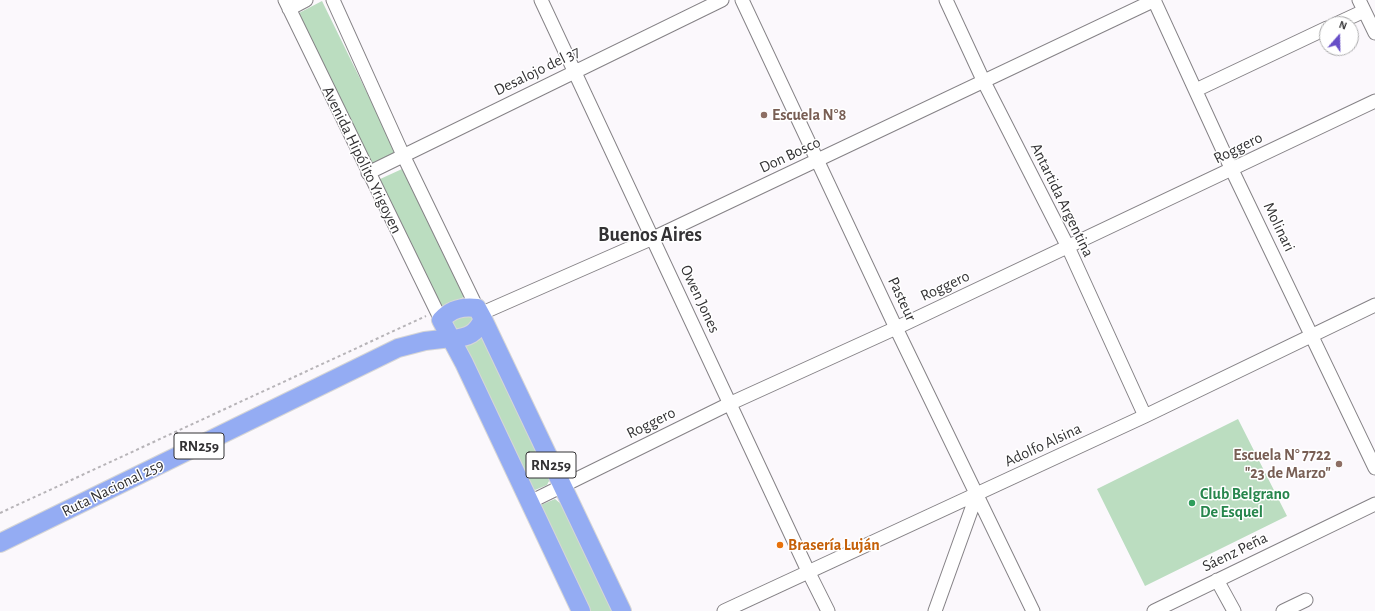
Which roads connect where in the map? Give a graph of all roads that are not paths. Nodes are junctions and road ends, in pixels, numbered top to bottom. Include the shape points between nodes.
1 (306, 0) edge
2 (333, 0) edge
3 (541, 0) edge
4 (722, 0) edge
5 (742, 0) edge
6 (946, 0) edge
7 (1154, 0) edge
8 (287, 5) edge
9 (1361, 5) edge
10 (1347, 16) edge
11 (1319, 32) edge
12 (1375, 33) edge
13 (575, 72) junction
14 (984, 82) junction
15 (1196, 90) junction
16 (1375, 101) edge
17 (403, 155) junction
18 (818, 160) junction
19 (1232, 170) junction
20 (368, 173) junction
21 (653, 238) junction
22 (1068, 247) junction
23 (1375, 305) edge
24 (480, 313) junction
25 (439, 317) junction
26 (896, 328) junction
27 (1313, 336) junction
28 (452, 338) junction
29 (398, 348) junction
30 (729, 404) junction
31 (1145, 416) junction
32 (1375, 468) edge
33 (562, 487) junction
34 (977, 494) junction
35 (530, 502) junction
36 (1375, 504) edge
37 (0, 543) edge
38 (808, 571) junction
39 (1218, 580) junction
40 (1306, 600) dead end
41 (581, 611) edge
42 (622, 611) edge
43 (724, 611) edge
44 (828, 611) edge
45 (935, 611) edge
46 (1033, 611) edge
47 (1154, 611) edge
48 (1234, 611) edge
49 (1283, 611) edge

1 - 8 street
2 - 17 street
3 - 13 street, Owen Jones
4 - 13 street, Desalojo del 37
5 - 18 street, Pasteur
6 - 14 street, Antartida Argentina
7 - 14 street, Don Bosco
7 - 15 street, Molinari
8 - 20 street, Avenida Hipólito Yrigoyen
9 - 10 street
9 - 12 street
11 - 15 street
13 - 17 street, Desalojo del 37
13 - 21 street, Owen Jones
14 - 18 street, Don Bosco
14 - 22 street, Antartida Argentina
15 - 19 street, Molinari
16 - 19 street, Roggero
17 - 20 street, Desalojo del 37
17 - 24 street
18 - 21 street, Don Bosco
18 - 26 street, Pasteur
19 - 22 street, Roggero
19 - 27 street, Molinari
20 - 25 street, Avenida Hipólito Yrigoyen
21 - 24 street, Don Bosco
21 - 30 street, Owen Jones
22 - 26 street, Roggero
22 - 31 street, Antartida Argentina
23 - 27 street, Adolfo Alsina
24 - 25 highway, RN259 via 465,306
24 - 28 highway, RN259 via 478,330 468,336
24 - 33 highway, RN259
25 - 28 highway, RN259
25 - 29 highway, Ruta Nacional 259 / RN259
26 - 30 street, Roggero
26 - 34 street, Pasteur
27 - 31 street, Adolfo Alsina
27 - 32 street, Molinari
28 - 29 highway, Ruta Nacional 259 / RN259
28 - 35 highway, RN259
29 - 37 highway, Ruta Nacional 259 / RN259
30 - 33 street, Roggero
30 - 38 street, Owen Jones
31 - 34 street, Adolfo Alsina
33 - 35 street, Roggero
33 - 42 highway, RN259
34 - 38 street, Adolfo Alsina
34 - 45 street
34 - 46 street, Pasteur
35 - 41 highway, RN259
36 - 39 street, Sáenz Peña
38 - 43 street, Adolfo Alsina
38 - 44 street, Owen Jones
39 - 47 street, Sáenz Peña
39 - 48 street
40 - 49 street

